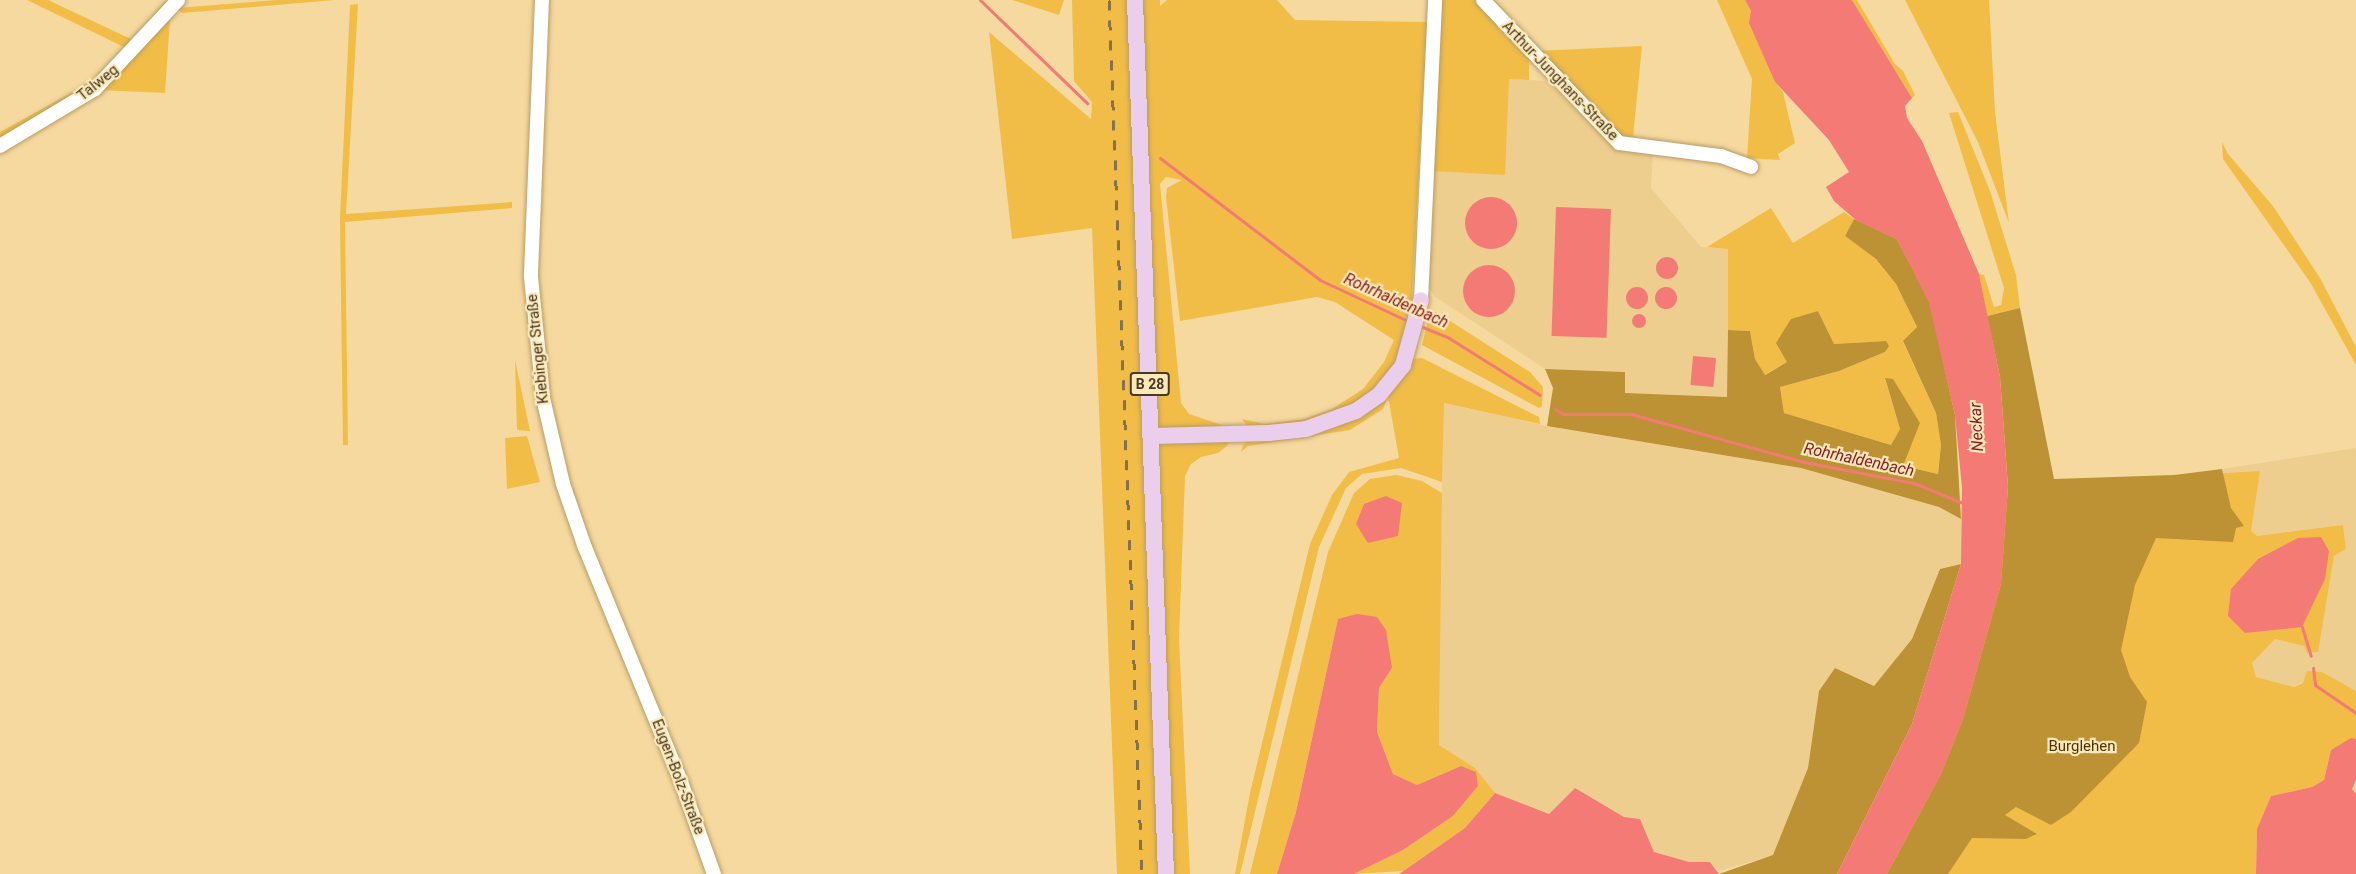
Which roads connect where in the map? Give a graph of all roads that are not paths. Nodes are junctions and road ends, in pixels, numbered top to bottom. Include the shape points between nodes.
1 (178, 0) edge
2 (542, 0) edge
3 (1135, 0) edge
4 (1435, 0) edge
5 (1483, 0) edge
6 (0, 146) edge
7 (1751, 167) dead end
8 (1420, 306) joint
9 (1152, 436) junction
10 (640, 682) joint
11 (714, 874) edge
12 (1166, 874) edge

1 - 6 street, Talweg via 95,89
2 - 10 street, Kiebinger Straße via 531,240 538,368 566,494
3 - 9 main road, B 28
4 - 8 street
5 - 7 street, Arthur-Junghans-Straße via 1619,143 1721,156
8 - 9 main road via 1403,365 1379,395 1356,411 1306,429 1269,434
9 - 12 main road, B 28
10 - 11 street, Eugen-Bolz-Straße

